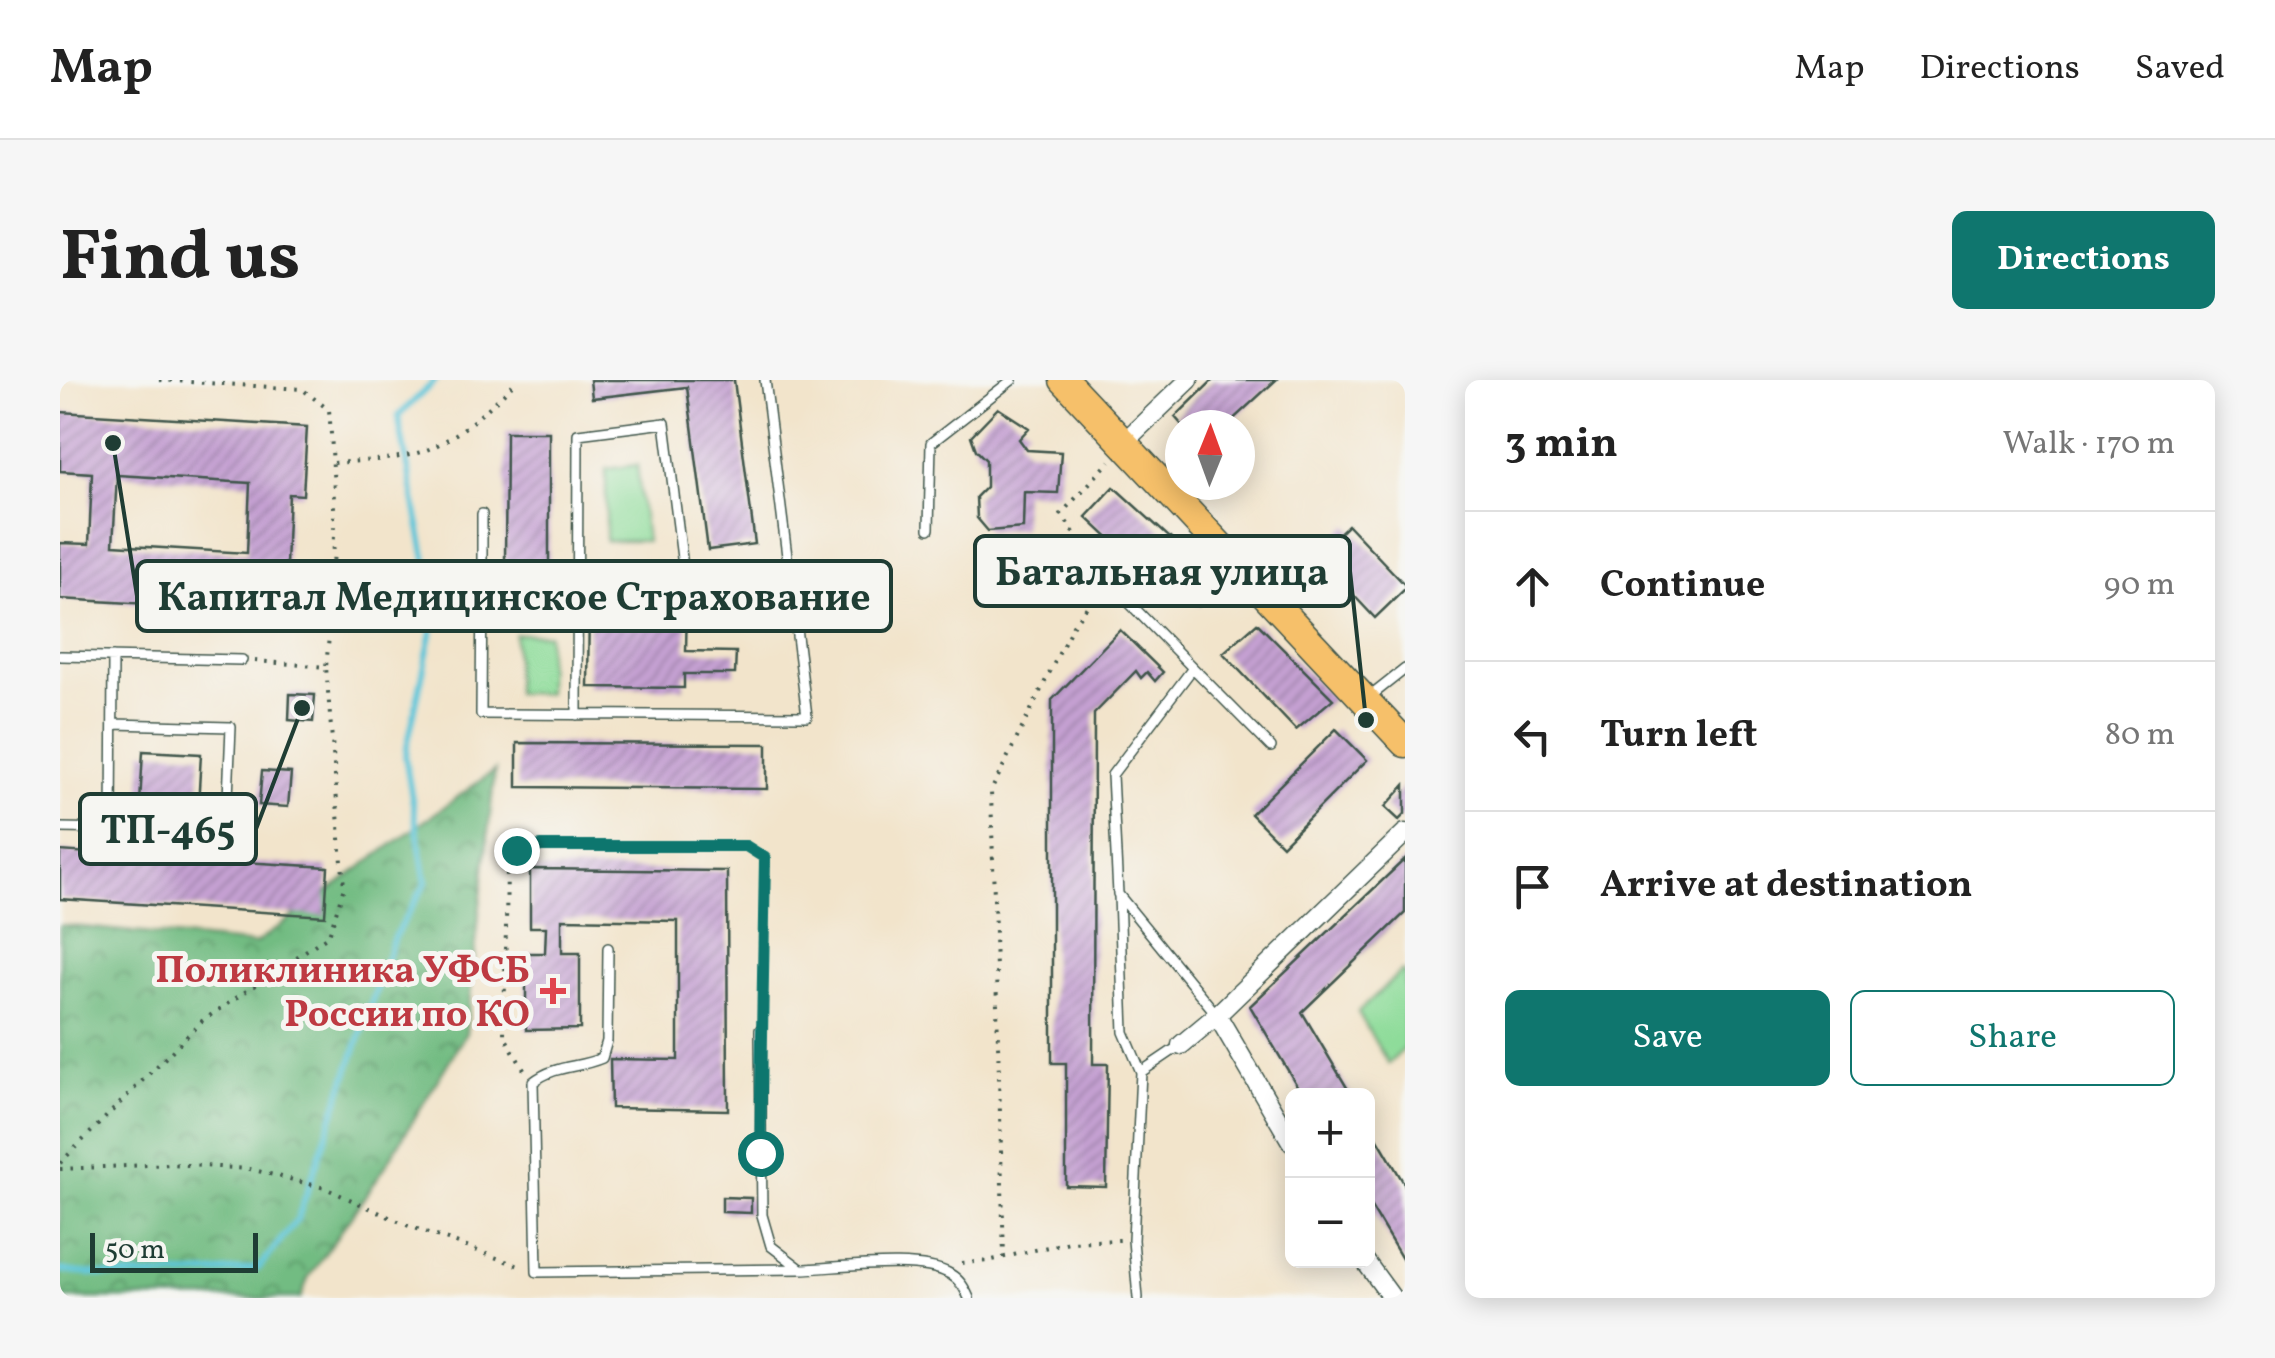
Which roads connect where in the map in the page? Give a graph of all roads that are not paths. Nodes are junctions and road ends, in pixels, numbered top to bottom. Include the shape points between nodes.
1 (765, 380) edge
2 (1012, 380) edge
3 (1064, 380) edge
4 (1190, 380) edge
5 (1118, 451) junction
6 (482, 514) dead end
7 (929, 530) dead end
8 (482, 573) junction
9 (578, 574) junction
10 (684, 574) junction
11 (789, 575) junction
12 (1107, 580) road end
13 (60, 656) edge
14 (113, 658) junction
15 (242, 660) road end
16 (1193, 668) junction
17 (1405, 669) edge
18 (1365, 700) junction
19 (576, 715) junction
20 (112, 724) junction
21 (1405, 744) edge
22 (1272, 746) dead end
23 (227, 822) dead end
24 (60, 828) edge
25 (1405, 833) edge
26 (1118, 894) junction
27 (608, 948) dead end
28 (1217, 1015) junction
29 (760, 1030) road end
30 (1181, 1045) joint
31 (1141, 1072) junction
32 (1285, 1131) edge
33 (1371, 1268) edge
34 (801, 1269) junction
35 (969, 1298) edge
36 (1138, 1298) edge
37 (1392, 1298) edge

1 - 11 lane
2 - 7 lane via 931,443
3 - 5 main road
4 - 5 street
5 - 18 main road
6 - 8 lane
8 - 9 lane
8 - 19 lane via 481,714
9 - 10 lane
9 - 10 lane via 578,434 664,423
9 - 19 lane
10 - 11 lane
11 - 19 lane via 808,716
12 - 16 lane
13 - 14 lane
14 - 15 lane
14 - 20 lane
16 - 22 lane
16 - 26 lane via 1112,775
17 - 18 lane
18 - 21 main road
20 - 23 lane via 230,727
20 - 24 lane via 112,829
25 - 28 street
26 - 28 lane
26 - 31 lane via 1124,1032
27 - 34 lane via 602,1058 552,1068 533,1082 537,1272
28 - 30 street
28 - 32 street
29 - 34 lane via 762,1214 770,1246
30 - 31 lane
31 - 36 lane via 1133,1240
33 - 37 street
34 - 35 lane via 922,1264 961,1281

